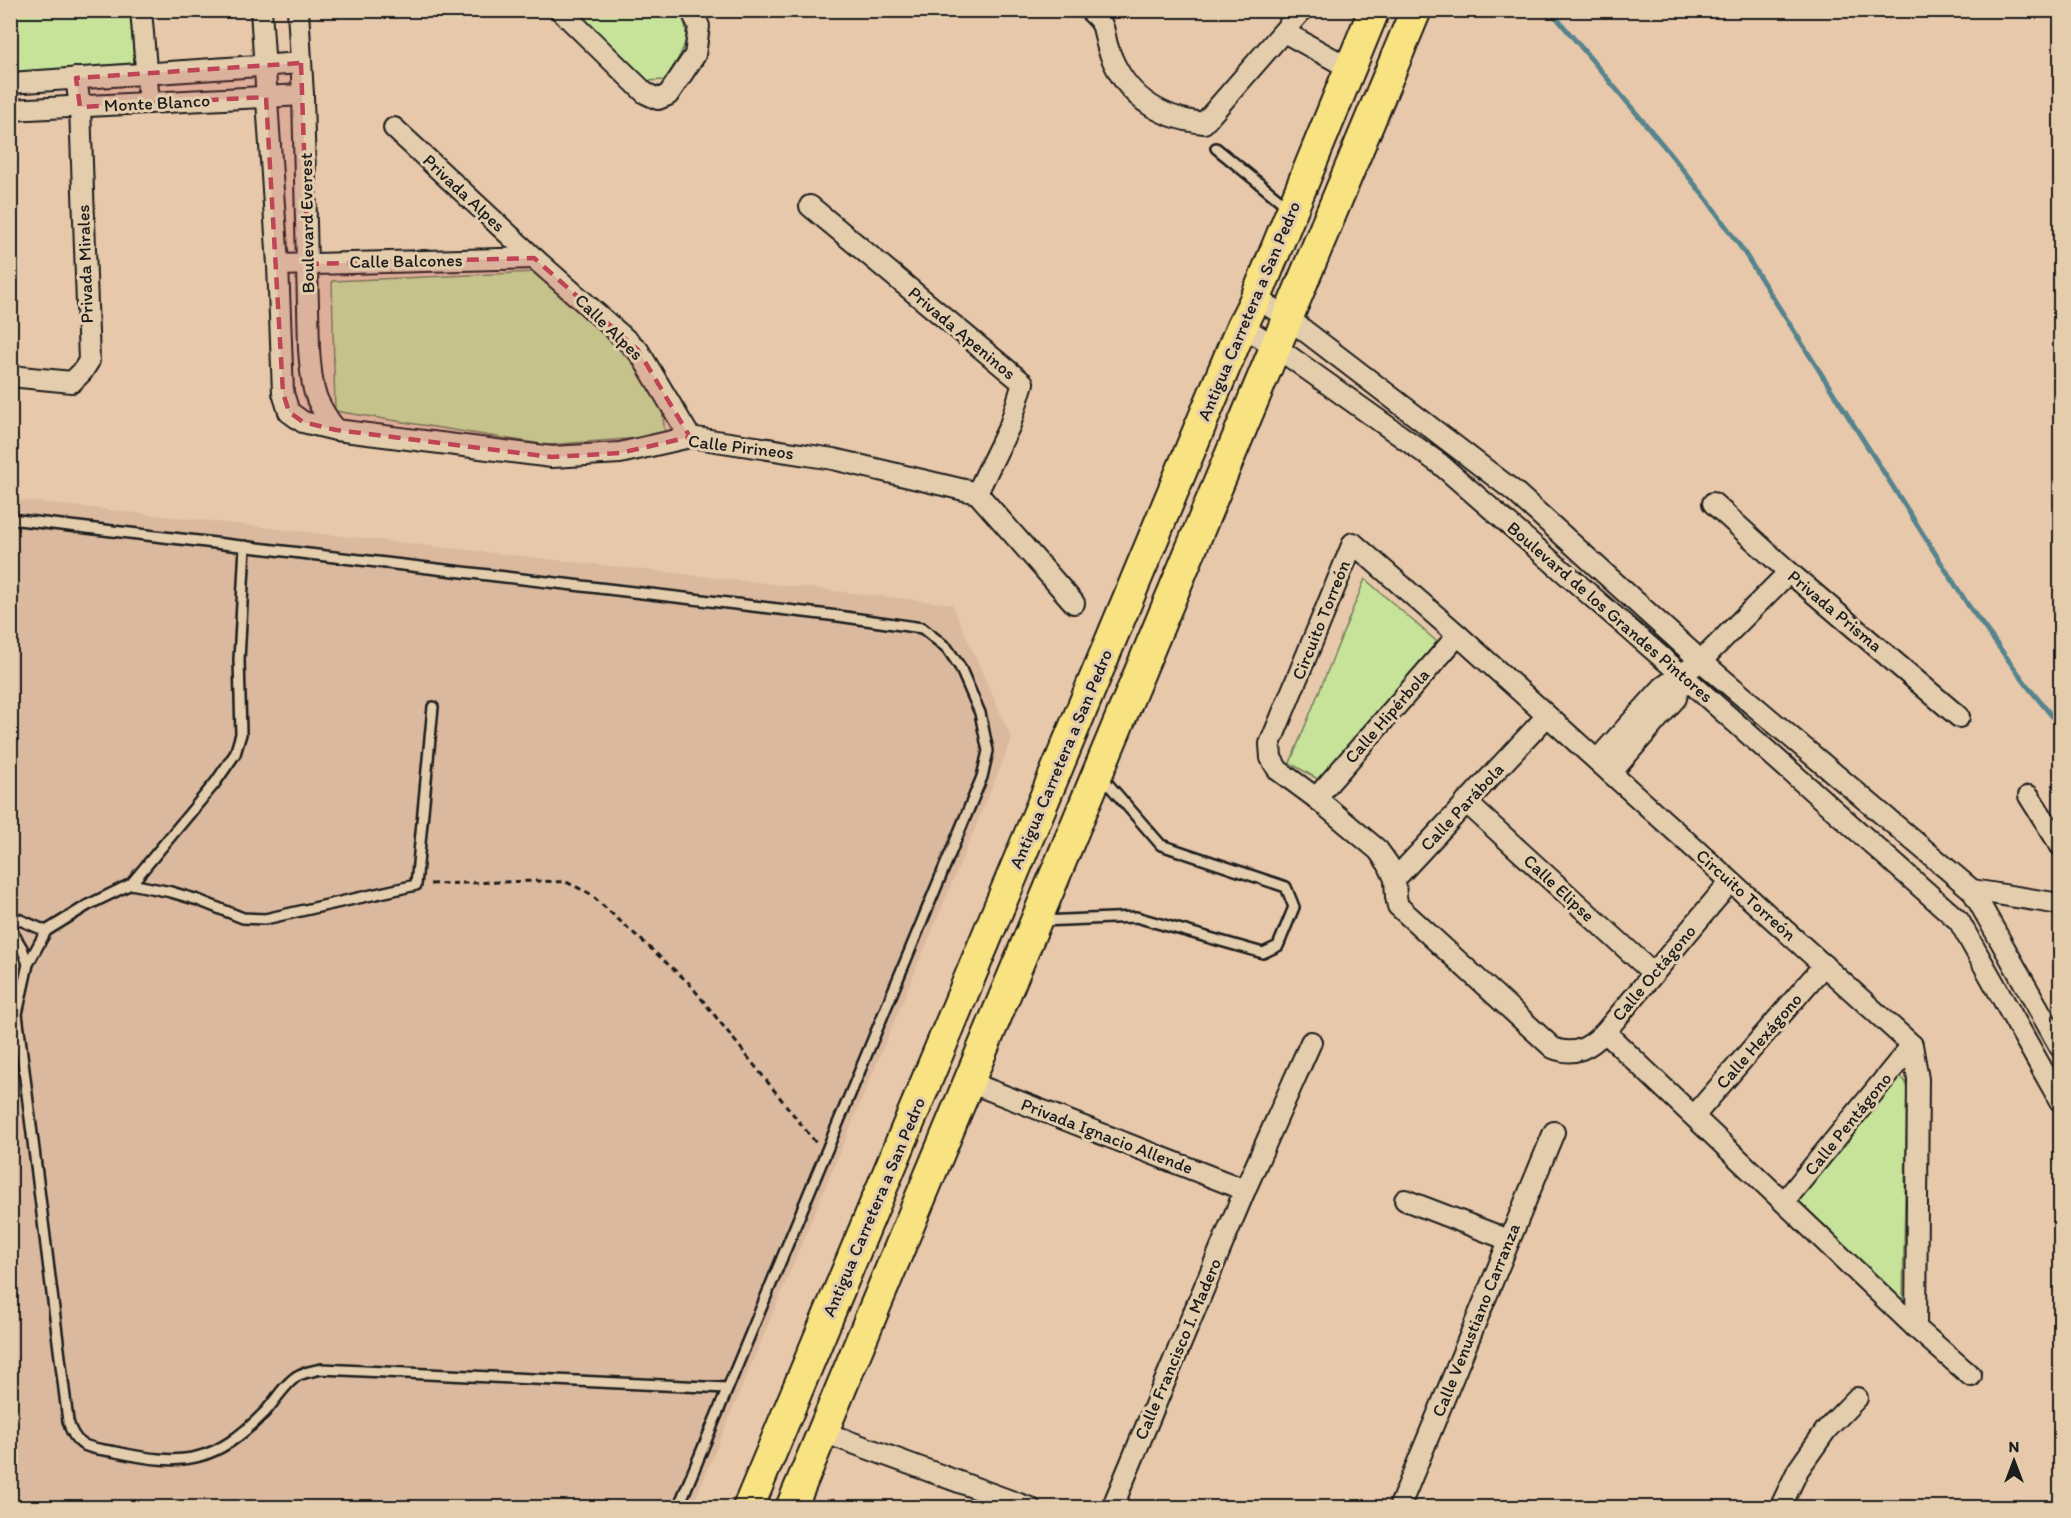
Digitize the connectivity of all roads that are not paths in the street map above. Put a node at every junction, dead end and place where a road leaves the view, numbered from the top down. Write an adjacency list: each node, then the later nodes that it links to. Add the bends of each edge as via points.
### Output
1 (141, 10): 14 (street)
2 (261, 10): 12 (street, Boulevard Everest)
3 (298, 10): 11 (street, Boulevard Everest)
4 (560, 10): 5 (street, via 645,93 658,99 668,95 695,55 699,26)
5 (691, 10)
6 (1302, 10): 10 (street)
7 (1374, 10): 13 (main road, Antigua Carretera a San Pedro)
8 (1416, 10): 30 (main road)
9 (1101, 14): 10 (street, via 1109,50 1123,80 1151,108 1204,123)
10 (1284, 32): 13 (street)
11 (301, 63): 12 (street, Monte Blanco); 17 (street, Boulevard Everest)
12 (264, 65): 14 (street, Monte Blanco); 18 (street, Boulevard Everest)
13 (1350, 69): 25 (main road, Antigua Carretera a San Pedro)
14 (146, 73): 15 (street, Monte Blanco); 19 (street)
15 (76, 78): 16 (street, Monte Blanco); 20 (street, Privada Mirales)
16 (10, 83)
17 (303, 95): 18 (street, Monte Blanco); 27 (street, Boulevard Everest)
18 (266, 97): 19 (street, Monte Blanco); 28 (street, Boulevard Everest)
19 (148, 103): 20 (street, Monte Blanco)
20 (80, 107): 21 (street, Monte Blanco); 33 (street, Privada Mirales, via 89,361 72,382)
21 (10, 111)
22 (394, 128): 26 (street, Privada Alpes)
23 (1215, 148): 25 (lane)
24 (810, 206): 37 (street, Privada Apeninos, via 1023,383 1010,425)
25 (1292, 210): 29 (main road, Antigua Carretera a San Pedro)
26 (534, 258): 27 (street, Calle Balcones); 36 (street, Calle Alpes, via 638,350)
27 (308, 264): 28 (street, Calle Balcones); 35 (street, Boulevard Everest, via 313,390 321,410)
28 (278, 265): 34 (street, Boulevard Everest, via 283,393)
29 (1256, 298): 30 (street, Boulevard de los Grandes Pintores); 31 (main road, Antigua Carretera a San Pedro)
30 (1288, 318): 32 (main road); 44 (street, Boulevard de los Grandes Pintores, via 1515,492)
31 (1242, 326): 32 (street, Boulevard de los Grandes Pintores); 88 (main road, Antigua Carretera a San Pedro)
32 (1276, 347): 45 (street, Boulevard de los Grandes Pintores, via 1440,464); 50 (main road)
33 (10, 376)
34 (289, 412): 35 (street, Calle Pirineos, via 303,422)
35 (336, 430): 36 (street, Calle Pirineos, via 552,457 620,453)
36 (690, 437): 37 (street, Calle Pirineos, via 833,459)
37 (977, 493): 42 (street)
38 (1713, 503): 41 (street, Privada Prisma)
39 (10, 519): 40 (lane)
40 (245, 546): 57 (lane, via 239,660 241,734 235,754 216,783); 84 (lane, via 922,628 947,648 960,667 980,713 988,751 984,768)
41 (1789, 572): 44 (street); 48 (street, Privada Prisma)
42 (1074, 603)
43 (1458, 635): 47 (street, Circuito Torreón); 52 (street, Calle Hipérbola); 52 (street, Circuito Torreón, via 1353,543 1270,744 1271,758 1278,770)
44 (1701, 661): 45 (street); 58 (street, Boulevard de los Grandes Pintores)
45 (1682, 675): 49 (street, via 1676,698); 62 (street, Boulevard de los Grandes Pintores)
46 (432, 707): 57 (lane, via 416,885 266,919 243,918 198,900)
47 (1547, 716): 49 (street, Circuito Torreón); 53 (street, Calle Parábola)
48 (1959, 717)
49 (1604, 767): 56 (street, Circuito Torreón)
50 (1098, 773): 61 (main road); 61 (lane, via 1161,845 1286,887 1294,907 1278,946 1263,954 1136,917)
51 (2029, 796): 54 (street)
52 (1317, 798): 55 (street, Circuito Torreón, via 1378,850)
53 (1466, 802): 55 (street, Calle Parábola); 67 (street, Calle Elipse)
54 (2061, 845)
55 (1395, 879): 70 (street, Calle Octágono, via 1398,906 1553,1048 1581,1051)
56 (1730, 882): 66 (street, Circuito Torreón); 67 (street, Calle Octágono)
57 (131, 884): 64 (lane)
58 (1972, 890): 59 (street); 62 (street); 73 (street, Boulevard de los Grandes Pintores)
59 (2061, 904)
60 (11, 917): 64 (lane)
61 (1036, 921): 74 (main road)
62 (1959, 921): 75 (street, Boulevard de los Grandes Pintores)
63 (10, 928): 65 (lane)
64 (46, 931): 65 (lane)
65 (28, 964): 69 (lane)
66 (1824, 966): 72 (street, Circuito Torreón); 76 (street, Calle Hexágono)
67 (1653, 974): 70 (street, Calle Octágono)
68 (10, 983): 69 (lane)
69 (17, 1014): 84 (lane, via 68,1421 72,1434 82,1445 142,1458 179,1460 210,1454 239,1435 297,1376 321,1369)
70 (1605, 1032): 76 (street)
71 (1311, 1042): 78 (street, Calle Francisco I. Madero)
72 (1912, 1045): 80 (street, Calle Pentágono); 82 (street, via 1918,1079)
73 (2061, 1047)
74 (969, 1082): 78 (street, Privada Ignacio Allende); 86 (main road)
75 (2061, 1101)
76 (1694, 1116): 80 (street)
77 (1554, 1132): 81 (street, Calle Venustiano Carranza)
78 (1245, 1190): 91 (street, Calle Francisco I. Madero)
79 (1405, 1200): 81 (street)
80 (1784, 1202): 82 (street)
81 (1509, 1240): 92 (street, Calle Venustiano Carranza)
82 (1916, 1328): 83 (street)
83 (1971, 1376)
84 (727, 1388): 87 (lane)
85 (1857, 1398): 93 (street, via 1826,1430 1798,1470)
86 (823, 1432): 89 (main road); 90 (street)
87 (678, 1508)
88 (748, 1508)
89 (791, 1508)
90 (1030, 1508)
91 (1112, 1508)
92 (1399, 1508)
93 (1780, 1508)

